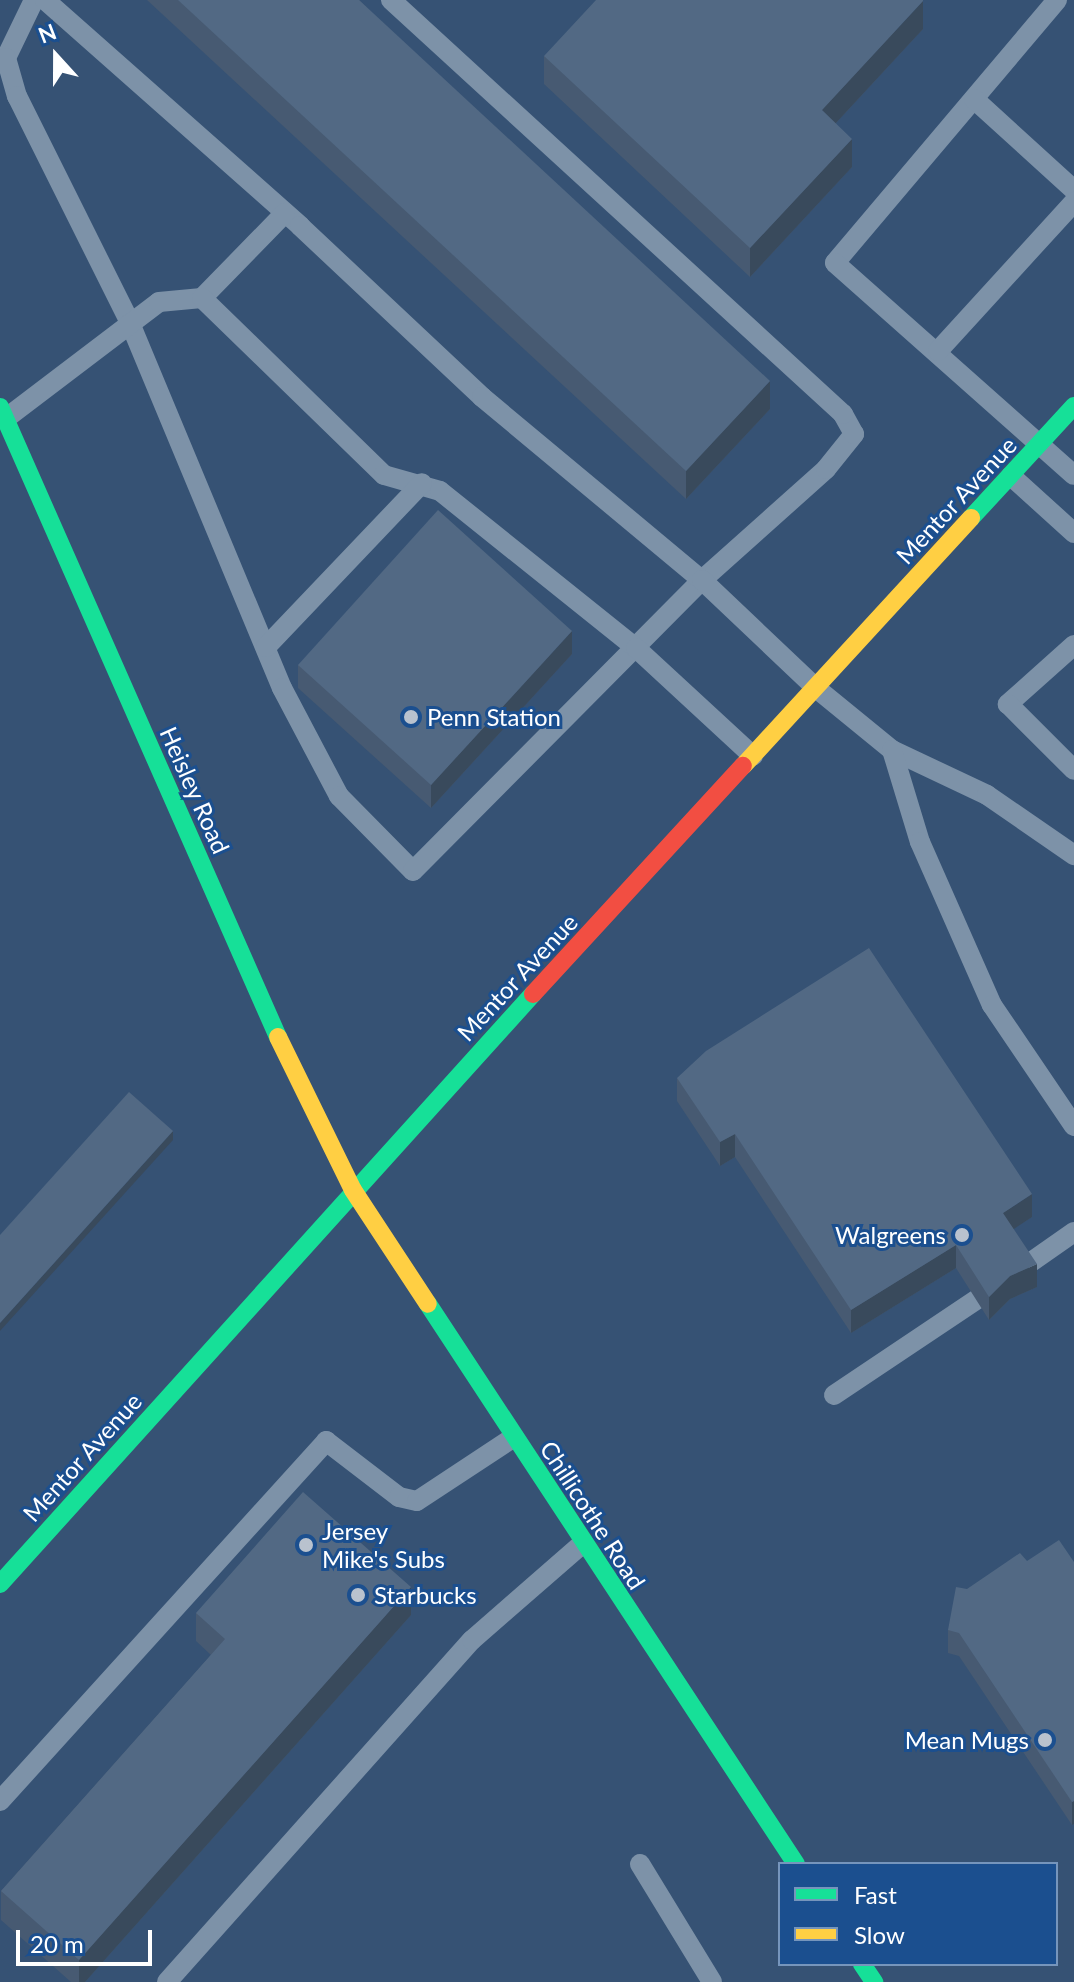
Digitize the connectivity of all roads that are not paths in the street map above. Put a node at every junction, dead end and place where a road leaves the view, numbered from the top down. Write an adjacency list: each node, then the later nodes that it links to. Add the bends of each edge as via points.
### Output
1 (34, 0): 10 (lane, via 6,58 17,96)
2 (45, 0): 8 (lane)
3 (391, 0): 19 (lane, via 832,403 854,434 826,469)
4 (1057, 0): 5 (lane)
5 (974, 99): 6 (lane); 11 (lane, via 835,263)
6 (1074, 190)
7 (1074, 202): 11 (lane)
8 (285, 213): 9 (lane); 19 (lane, via 482,397)
9 (202, 298): 10 (lane, via 159,302); 17 (lane, via 384,475)
10 (130, 323): 13 (lane); 21 (lane)
11 (938, 351): 14 (lane)
12 (1074, 406): 14 (street, Mentor Avenue)
13 (3, 413): 29 (street, Heisley Road, via 297,1081)
14 (1043, 442): 15 (lane); 16 (street, Mentor Avenue)
15 (1074, 475)
16 (1011, 476): 18 (lane); 23 (street, Mentor Avenue)
17 (422, 483): 21 (lane); 22 (lane, via 440,491)
18 (1074, 533)
19 (702, 580): 22 (lane); 23 (lane)
20 (1074, 645): 26 (lane, via 1008,704)
21 (266, 647): 22 (lane, via 339,796 413,871)
22 (636, 648): 25 (lane)
23 (816, 688): 24 (lane); 25 (street, Mentor Avenue)
24 (892, 750): 27 (lane, via 987,795); 28 (lane, via 920,842 992,1005)
25 (753, 756): 29 (street, Mentor Avenue)
26 (1074, 770)
27 (1074, 855)
28 (1074, 1126)
29 (353, 1190): 34 (street, Chillicothe Road); 36 (street, Mentor Avenue)
30 (1074, 1232): 31 (lane)
31 (1024, 1267)
32 (976, 1300): 33 (lane)
33 (834, 1395)
34 (514, 1437): 35 (street, Chillicothe Road); 37 (lane, via 417,1501 399,1497 326,1441)
35 (583, 1543): 38 (street, Chillicothe Road); 40 (lane, via 472,1640)
36 (0, 1584)
37 (0, 1801)
38 (795, 1862)
39 (640, 1864): 41 (lane)
40 (167, 1982)
41 (712, 1982)

